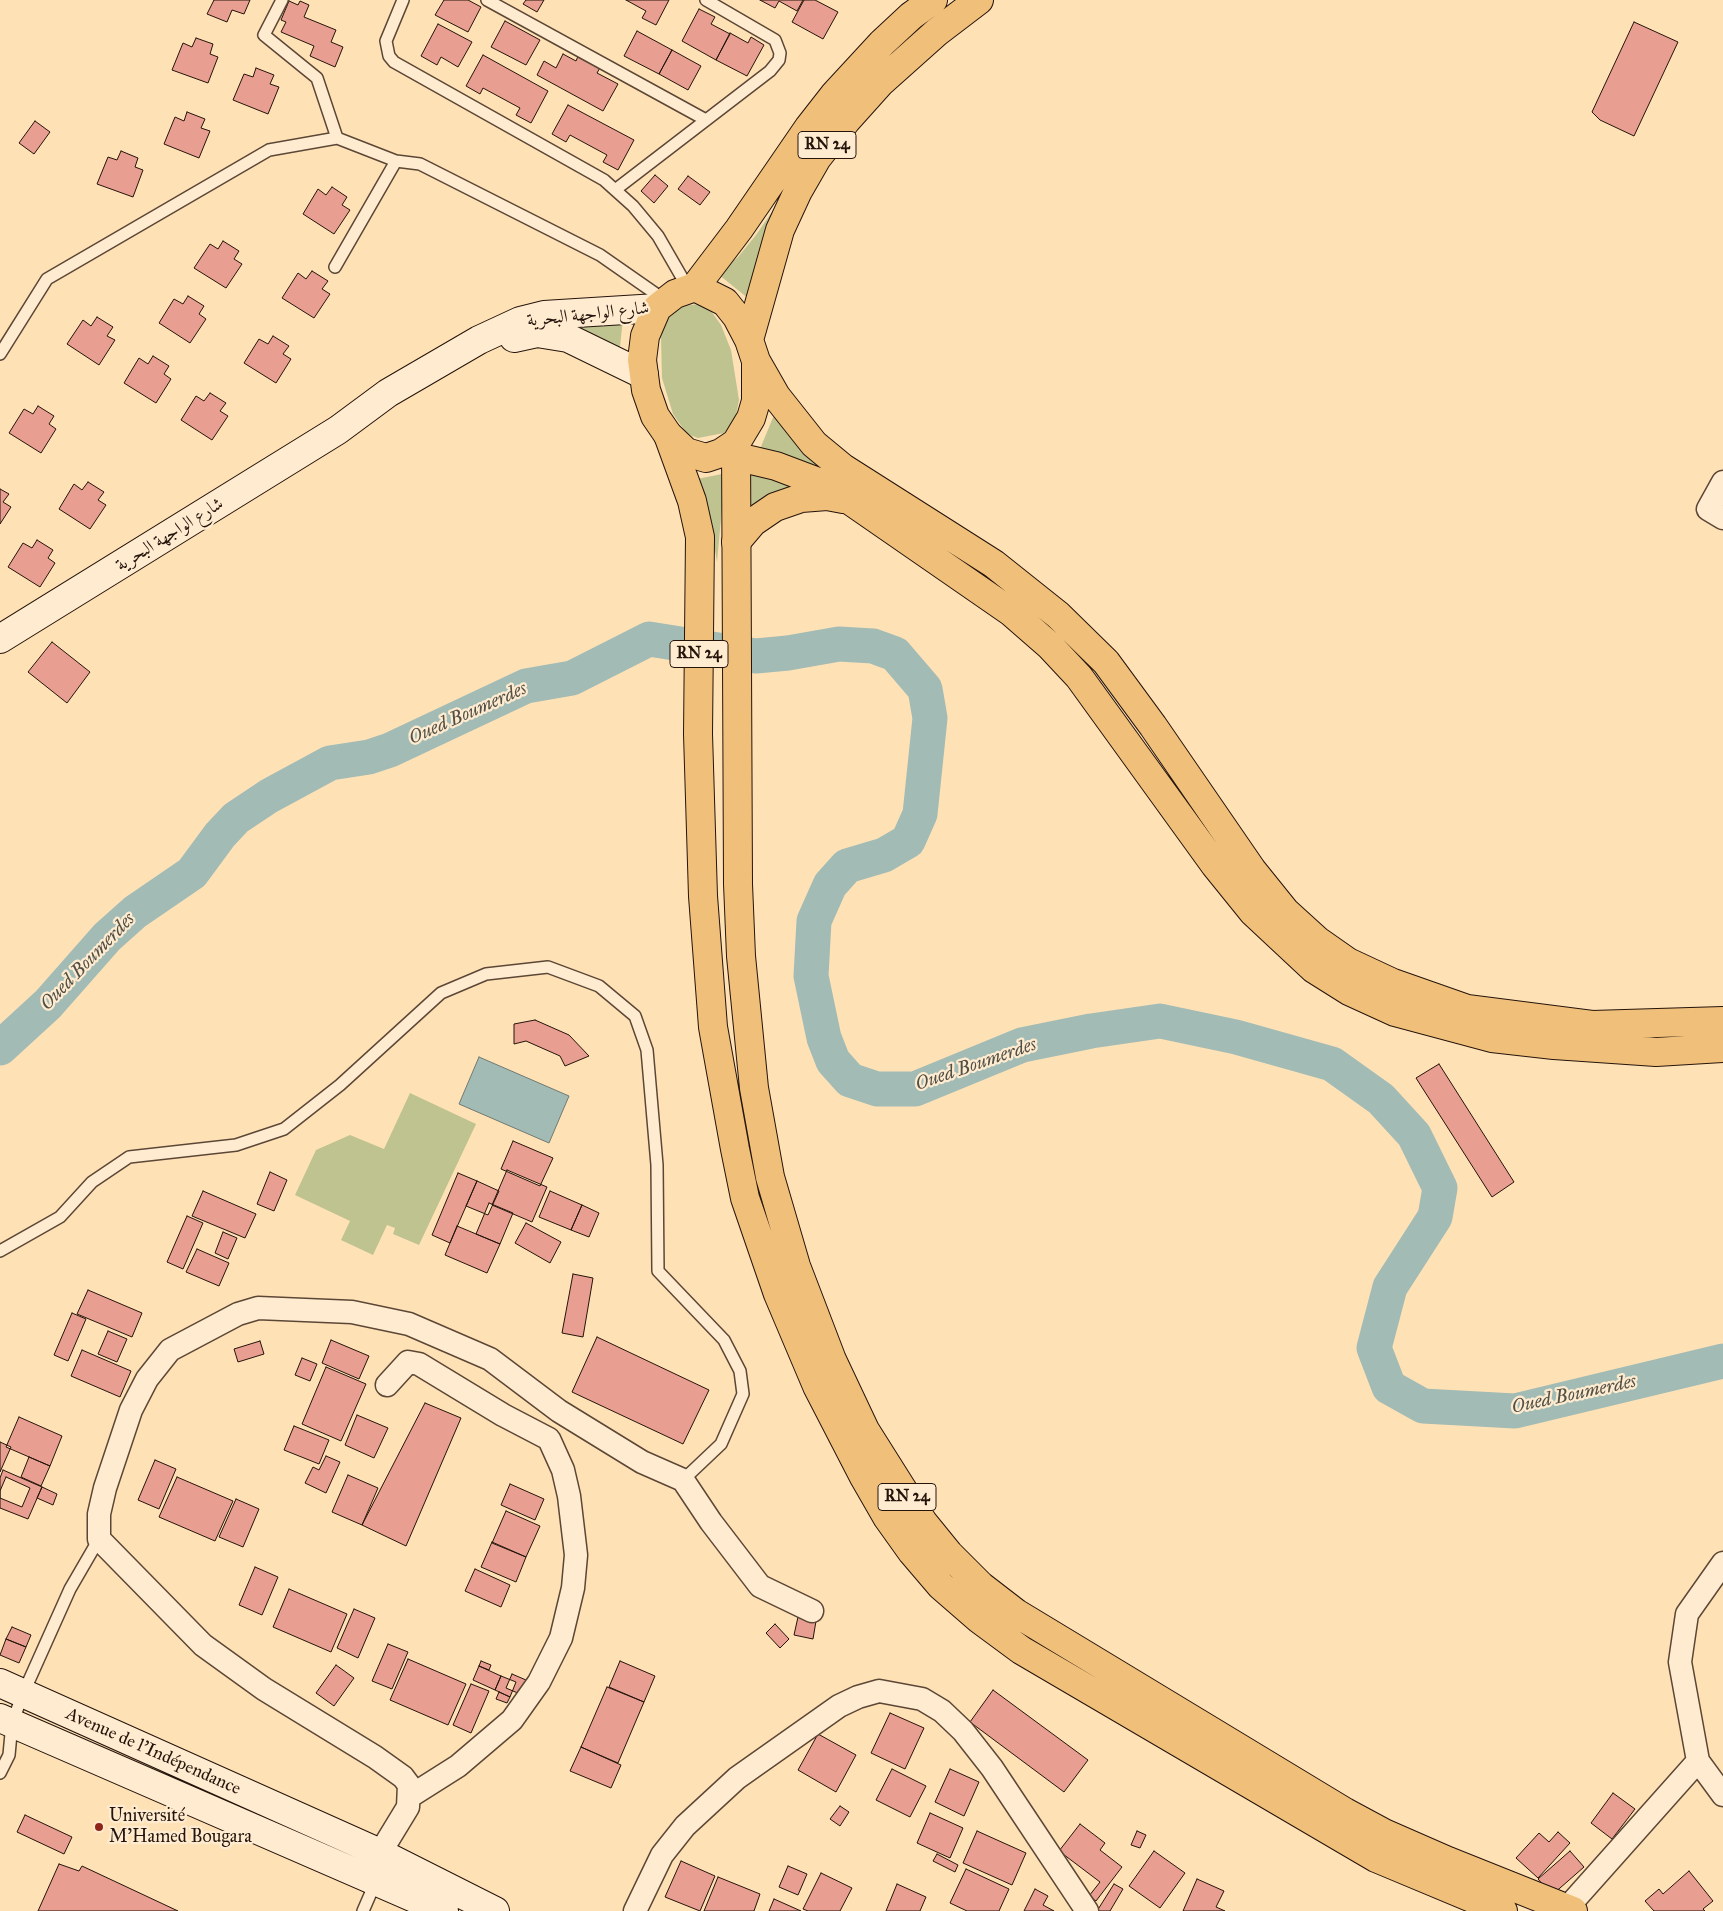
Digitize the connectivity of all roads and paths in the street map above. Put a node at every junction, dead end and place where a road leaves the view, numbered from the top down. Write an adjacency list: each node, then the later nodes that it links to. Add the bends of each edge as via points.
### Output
1 (282, 0): 8 (lane, via 264,35 317,78)
2 (403, 0): 10 (lane, via 386,41 389,56 394,62 604,180)
3 (487, 0): 7 (lane)
4 (706, 0): 7 (lane, via 769,36 779,46 780,53 776,66)
5 (933, 0): 12 (main road, RN 24, via 882,43 834,95 739,228)
6 (979, 0): 13 (main road, RN 24, via 937,32 882,82 817,158 780,230)
7 (706, 120): 10 (lane)
8 (337, 138): 9 (lane); 14 (lane, via 269,150 47,279)
9 (396, 161): 11 (lane); 12 (lane, via 420,164)
10 (615, 190): 12 (lane, via 658,236)
11 (335, 267)
12 (676, 296): 13 (main road, via 725,302); 15 (main road, via 645,336); 16 (main road, شارع الواجهة البحرية, via 520,321 479,340 388,393)
13 (753, 350): 18 (main road, via 756,401 751,418); 24 (main road, via 776,396 814,444 836,462 994,564 1058,615 1106,662 1252,870 1285,911 1318,941 1348,962 1393,983 1467,1009 1592,1025)
14 (0, 354)
15 (644, 375): 16 (main road, شارع الواجهة البحرية, via 568,338 528,334 488,348 380,413); 17 (main road, via 655,416)
16 (338, 430): 23 (main road, شارع الواجهة البحرية)
17 (668, 435): 18 (main road, via 686,452 706,458); 46 (main road, RN 24, via 700,537 698,734 703,896 713,1027 746,1198 778,1294 817,1386 887,1517 941,1586 979,1620 1021,1650 1376,1858)
18 (731, 451): 20 (main road, via 802,474); 22 (main road, RN 24)
19 (1723, 482): 21 (street, via 1708,509)
20 (854, 501): 22 (main road, via 827,496 801,498 775,507 753,522); 25 (main road, via 1011,612 1050,646 1079,677 1253,912 1314,969 1335,983 1395,1012 1492,1038 1554,1046 1656,1052)
21 (1723, 518)
22 (736, 542): 40 (main road, RN 24, via 741,956 754,1088 770,1176 793,1257 832,1360 865,1430 923,1522 949,1554 981,1586 1016,1613 1384,1833)
23 (0, 639)
24 (1723, 1021)
25 (1723, 1048)
26 (0, 1251): 28 (lane, via 60,1217 92,1182 129,1157 236,1145 284,1129 340,1085 441,993 486,974 548,967 599,986 635,1016 647,1050 657,1165 658,1271 724,1340 740,1371 743,1394 721,1444)
27 (387, 1385): 37 (street, via 408,1362 419,1364 549,1439 564,1470 576,1555 573,1588 561,1638 539,1682 512,1720 458,1766)
28 (683, 1480): 29 (street, via 642,1462 559,1410 490,1359 409,1324 352,1312 258,1308 238,1314 170,1350 147,1379 131,1410 115,1456 99,1514); 31 (street, via 760,1586)
29 (99, 1540): 32 (lane); 37 (street, via 203,1645 264,1689 397,1772 409,1785)
30 (1723, 1563): 34 (street, via 1687,1614 1680,1662)
31 (812, 1611)
32 (12, 1689): 33 (lane); 38 (main road, Avenue de l'Indépendance)
33 (6, 1721): 35 (lane, via 9,1756); 39 (main road, Avenue de l'Indépendance)
34 (1698, 1761): 36 (street); 40 (street)
35 (0, 1773)
36 (1723, 1794)
37 (410, 1797): 38 (street, via 402,1820)
38 (380, 1853): 43 (main road, Avenue de l'Indépendance)
39 (376, 1882): 41 (lane); 42 (main road, Avenue de l'Indépendance)
40 (1570, 1909)
41 (362, 1911)
42 (444, 1911)
43 (495, 1911)
44 (635, 1911): 45 (street, via 662,1855 684,1826 737,1778 839,1706 879,1691 922,1699 942,1711 963,1731 992,1768)
45 (1087, 1911)
46 (1503, 1911)

